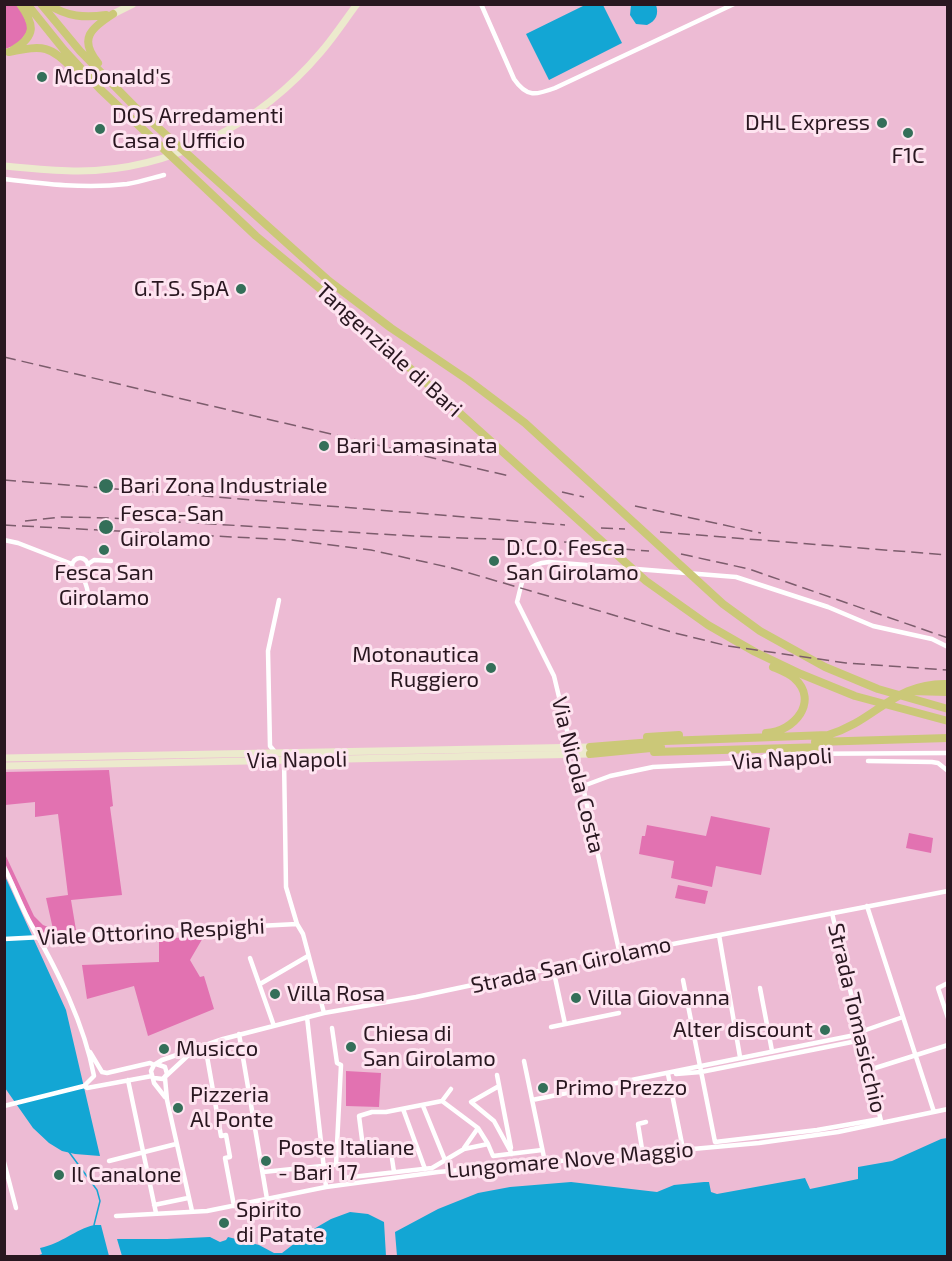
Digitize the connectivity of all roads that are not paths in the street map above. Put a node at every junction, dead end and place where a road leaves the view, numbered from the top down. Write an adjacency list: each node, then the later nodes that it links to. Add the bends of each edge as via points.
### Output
1 (20, 4): 10 (highway, via 30,19 31,31 26,41)
2 (27, 4): 12 (highway, Tangenziale di Bari)
3 (41, 4): 11 (highway, Tangenziale di Bari)
4 (48, 4): 9 (highway, via 58,11 85,18)
5 (133, 4): 9 (main road)
6 (481, 4): 7 (street, via 514,79 528,93 555,88)
7 (734, 4)
8 (356, 5): 13 (main road, via 321,53 281,93 218,137 155,160 105,169)
9 (113, 14): 11 (highway, via 94,26 88,38 89,50)
10 (7, 53): 12 (highway, via 33,48 55,52)
11 (106, 79): 25 (highway, Tangenziale di Bari, via 329,281 525,423 723,604 769,637)
12 (100, 89): 24 (highway, Tangenziale di Bari, via 256,236 342,307 646,581 708,625)
13 (4, 166)
14 (164, 175): 15 (street, via 95,186)
15 (4, 179)
16 (4, 540): 18 (street)
17 (111, 561): 19 (street, via 94,560)
18 (72, 564): 19 (street, via 80,558); 20 (street, via 74,572)
19 (88, 564): 20 (street)
20 (81, 574): 22 (street, via 88,600 85,606)
21 (279, 600): 33 (street, via 268,651 270,746)
22 (78, 606)
23 (948, 647): 31 (street, Via Nicola Costa, via 932,639 873,626 828,607 727,575 538,563 525,573 517,602 554,676)
24 (755, 652): 29 (highway, Tangenziale di Bari, via 855,696); 32 (highway, via 761,661 793,677 802,690 804,700 795,723 779,732 661,735)
25 (854, 680): 27 (highway, via 912,692); 28 (highway, Tangenziale di Bari)
26 (948, 684): 32 (highway, via 911,688 850,728 828,735 665,741)
27 (948, 692)
28 (948, 709)
29 (948, 721)
30 (946, 740): 32 (highway)
31 (572, 747): 32 (main road, Via Napoli); 33 (main road, Via Napoli); 35 (street, Via Nicola Costa)
32 (590, 750): 35 (main road, Via Napoli)
33 (279, 752): 36 (main road, Via Napoli); 37 (street)
34 (948, 753): 41 (street, Via Napoli, via 775,754 754,762 653,767)
35 (576, 755): 37 (main road, Via Napoli); 41 (street, Via Nicola Costa)
36 (4, 758)
37 (284, 761): 39 (main road, Via Napoli); 46 (street, via 286,886)
38 (868, 761): 40 (street, via 932,762)
39 (4, 766)
40 (948, 771)
41 (583, 786): 50 (street, Via Nicola Costa)
42 (4, 867): 48 (street)
43 (948, 891): 44 (street, Strada San Girolamo)
44 (867, 906): 45 (street, Strada San Girolamo); 61 (street)
45 (832, 913): 47 (street, Strada San Girolamo); 67 (street, Strada Tomasicchio)
46 (297, 924): 48 (street, Viale Ottorino Respighi); 51 (street)
47 (719, 935): 50 (street, Strada San Girolamo); 76 (street)
48 (38, 938): 49 (street, Viale Ottorino Respighi); 73 (street)
49 (4, 939)
50 (620, 955): 53 (street, Strada San Girolamo)
51 (308, 956): 56 (street); 58 (street)
52 (250, 958): 56 (street)
53 (553, 968): 58 (street, Strada San Girolamo); 63 (street)
54 (683, 980): 79 (street)
55 (948, 983): 62 (street, via 939,988)
56 (260, 984): 64 (street)
57 (760, 988): 74 (street)
58 (324, 1013): 60 (street, Strada San Girolamo)
59 (619, 1013): 63 (street)
60 (307, 1017): 64 (street, Strada San Girolamo); 117 (street)
61 (903, 1017): 67 (street); 75 (street)
62 (948, 1018)
63 (565, 1024): 65 (street)
64 (274, 1026): 68 (street, Strada San Girolamo)
65 (551, 1027)
66 (332, 1028): 116 (street, via 337,1063 341,1065)
67 (860, 1033): 69 (street, Strada Tomasicchio); 74 (street)
68 (239, 1034): 70 (street, Strada San Girolamo); 119 (street)
69 (862, 1041): 80 (street, Strada Tomasicchio); 81 (street)
70 (205, 1045): 72 (street, Strada San Girolamo); 125 (street, via 221,1136 226,1135 231,1157 225,1158)
71 (948, 1045): 75 (street)
72 (196, 1047): 78 (street, Strada San Girolamo); 87 (street)
73 (89, 1049): 82 (street); 85 (street)
74 (772, 1051): 76 (street)
75 (915, 1056): 80 (street); 100 (street)
76 (740, 1057): 79 (street)
77 (524, 1061): 94 (street)
78 (155, 1065): 82 (street, Strada San Girolamo); 86 (street); 87 (street, via 165,1066)
79 (699, 1065): 81 (street); 83 (street)
80 (869, 1070): 101 (street, Strada Tomasicchio)
81 (700, 1072): 83 (street); 101 (street, Lungomare Nove Maggio, via 715,1142)
82 (103, 1073): 85 (street); 89 (street, via 106,1080)
83 (668, 1074): 94 (street); 107 (street)
84 (497, 1075): 91 (street)
85 (94, 1077): 89 (street); 90 (street)
86 (153, 1077): 87 (street); 88 (street); 93 (street)
87 (165, 1077): 93 (street)
88 (128, 1080): 89 (street); 109 (street)
89 (101, 1084): 90 (street)
90 (84, 1086): 96 (street)
91 (499, 1086): 110 (street); 110 (street, via 471,1102 494,1120)
92 (451, 1089): 95 (street)
93 (167, 1100): 104 (street)
94 (532, 1100): 108 (street)
95 (442, 1101): 97 (street); 103 (street)
96 (4, 1106)
97 (423, 1106): 98 (street); 112 (street)
98 (403, 1109): 118 (street); 120 (street, via 359,1116 364,1155 391,1152)
99 (948, 1109): 100 (street, Lungomare Nove Maggio)
100 (934, 1113): 101 (street, Lungomare Nove Maggio)
101 (881, 1121): 107 (street, Lungomare Nove Maggio, via 838,1132)
102 (645, 1122): 111 (street, via 638,1124)
103 (478, 1128): 105 (street); 106 (street)
104 (176, 1144): 109 (street); 122 (street)
105 (488, 1144): 106 (street); 110 (street, via 493,1156)
106 (464, 1149): 112 (street)
107 (683, 1149): 111 (street, Lungomare Nove Maggio)
108 (542, 1150): 110 (street); 115 (street)
109 (143, 1153): 113 (street); 124 (street)
110 (512, 1154)
111 (643, 1155): 115 (street, Lungomare Nove Maggio)
112 (445, 1160): 118 (street)
113 (109, 1161)
114 (4, 1162): 126 (street)
115 (545, 1162): 121 (street, Lungomare Nove Maggio)
116 (339, 1165): 117 (street); 120 (street, via 343,1178)
117 (323, 1166): 119 (street); 121 (street)
118 (424, 1169): 120 (street)
119 (263, 1172): 123 (street)
120 (394, 1172)
121 (326, 1186): 123 (street, Lungomare Nove Maggio)
122 (188, 1198): 124 (street); 127 (street)
123 (267, 1199): 125 (street, Lungomare Nove Maggio)
124 (154, 1205): 128 (street)
125 (234, 1206): 127 (street, Lungomare Nove Maggio)
126 (16, 1208)
127 (192, 1211): 128 (street, Lungomare Nove Maggio)
128 (156, 1213): 129 (street, Lungomare Nove Maggio)
129 (116, 1216)

